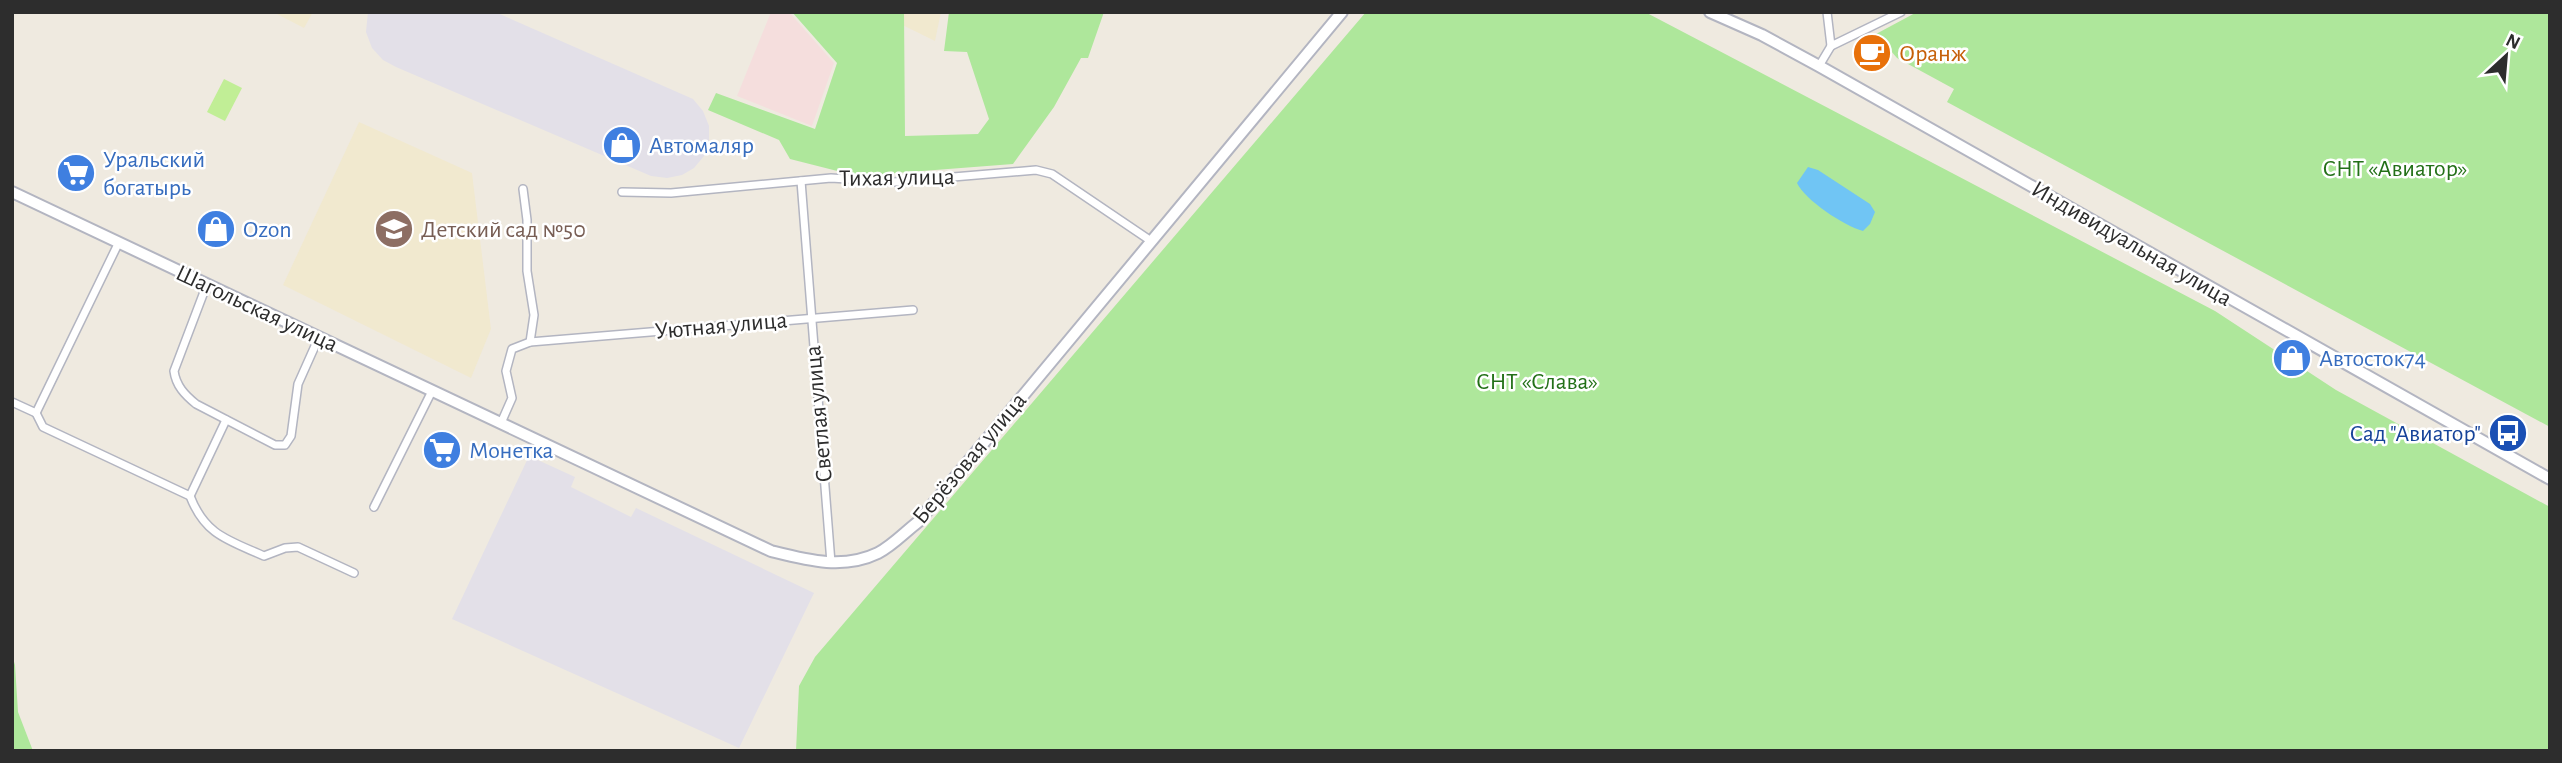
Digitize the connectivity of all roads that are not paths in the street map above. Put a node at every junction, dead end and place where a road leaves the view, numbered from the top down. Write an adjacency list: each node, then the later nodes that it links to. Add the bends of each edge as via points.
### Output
1 (1342, 12): 11 (main road, Берёзовая улица)
2 (1710, 12): 6 (main road, Индивидуальная улица)
3 (1827, 12): 5 (street)
4 (1901, 12): 5 (street)
5 (1831, 46): 6 (street)
6 (1819, 66): 23 (main road, Индивидуальная улица)
7 (801, 181): 10 (street, Тихая улица, via 671,193); 11 (street, Тихая улица, via 894,182 1036,170 1052,174); 15 (street, Светлая улица)
8 (523, 189): 17 (street, via 534,315)
9 (12, 192): 12 (main road, Шагольская улица)
10 (622, 192)
11 (1151, 241): 26 (main road, Берёзовая улица, via 918,522 880,552 857,561)
12 (119, 242): 13 (main road, Шагольская улица); 20 (street)
13 (207, 284): 16 (main road, Шагольская улица); 21 (street, via 174,371 187,397)
14 (913, 310): 15 (street, Уютная улица)
15 (811, 317): 17 (street, Уютная улица); 26 (street, Светлая улица)
16 (319, 337): 18 (main road, Шагольская улица); 21 (street, via 298,384 291,436 285,445 275,445)
17 (530, 342): 22 (street, via 512,349 506,371 512,398)
18 (432, 391): 22 (main road, Шагольская улица); 25 (street)
19 (12, 402): 20 (street)
20 (36, 413): 24 (street, via 43,427)
21 (226, 420): 24 (street)
22 (501, 423): 26 (main road, Берёзовая улица, via 771,551)
23 (2550, 480)
24 (190, 496): 27 (street, via 211,530 246,548 264,556 298,547)
25 (374, 507)
26 (831, 563)
27 (354, 573)

